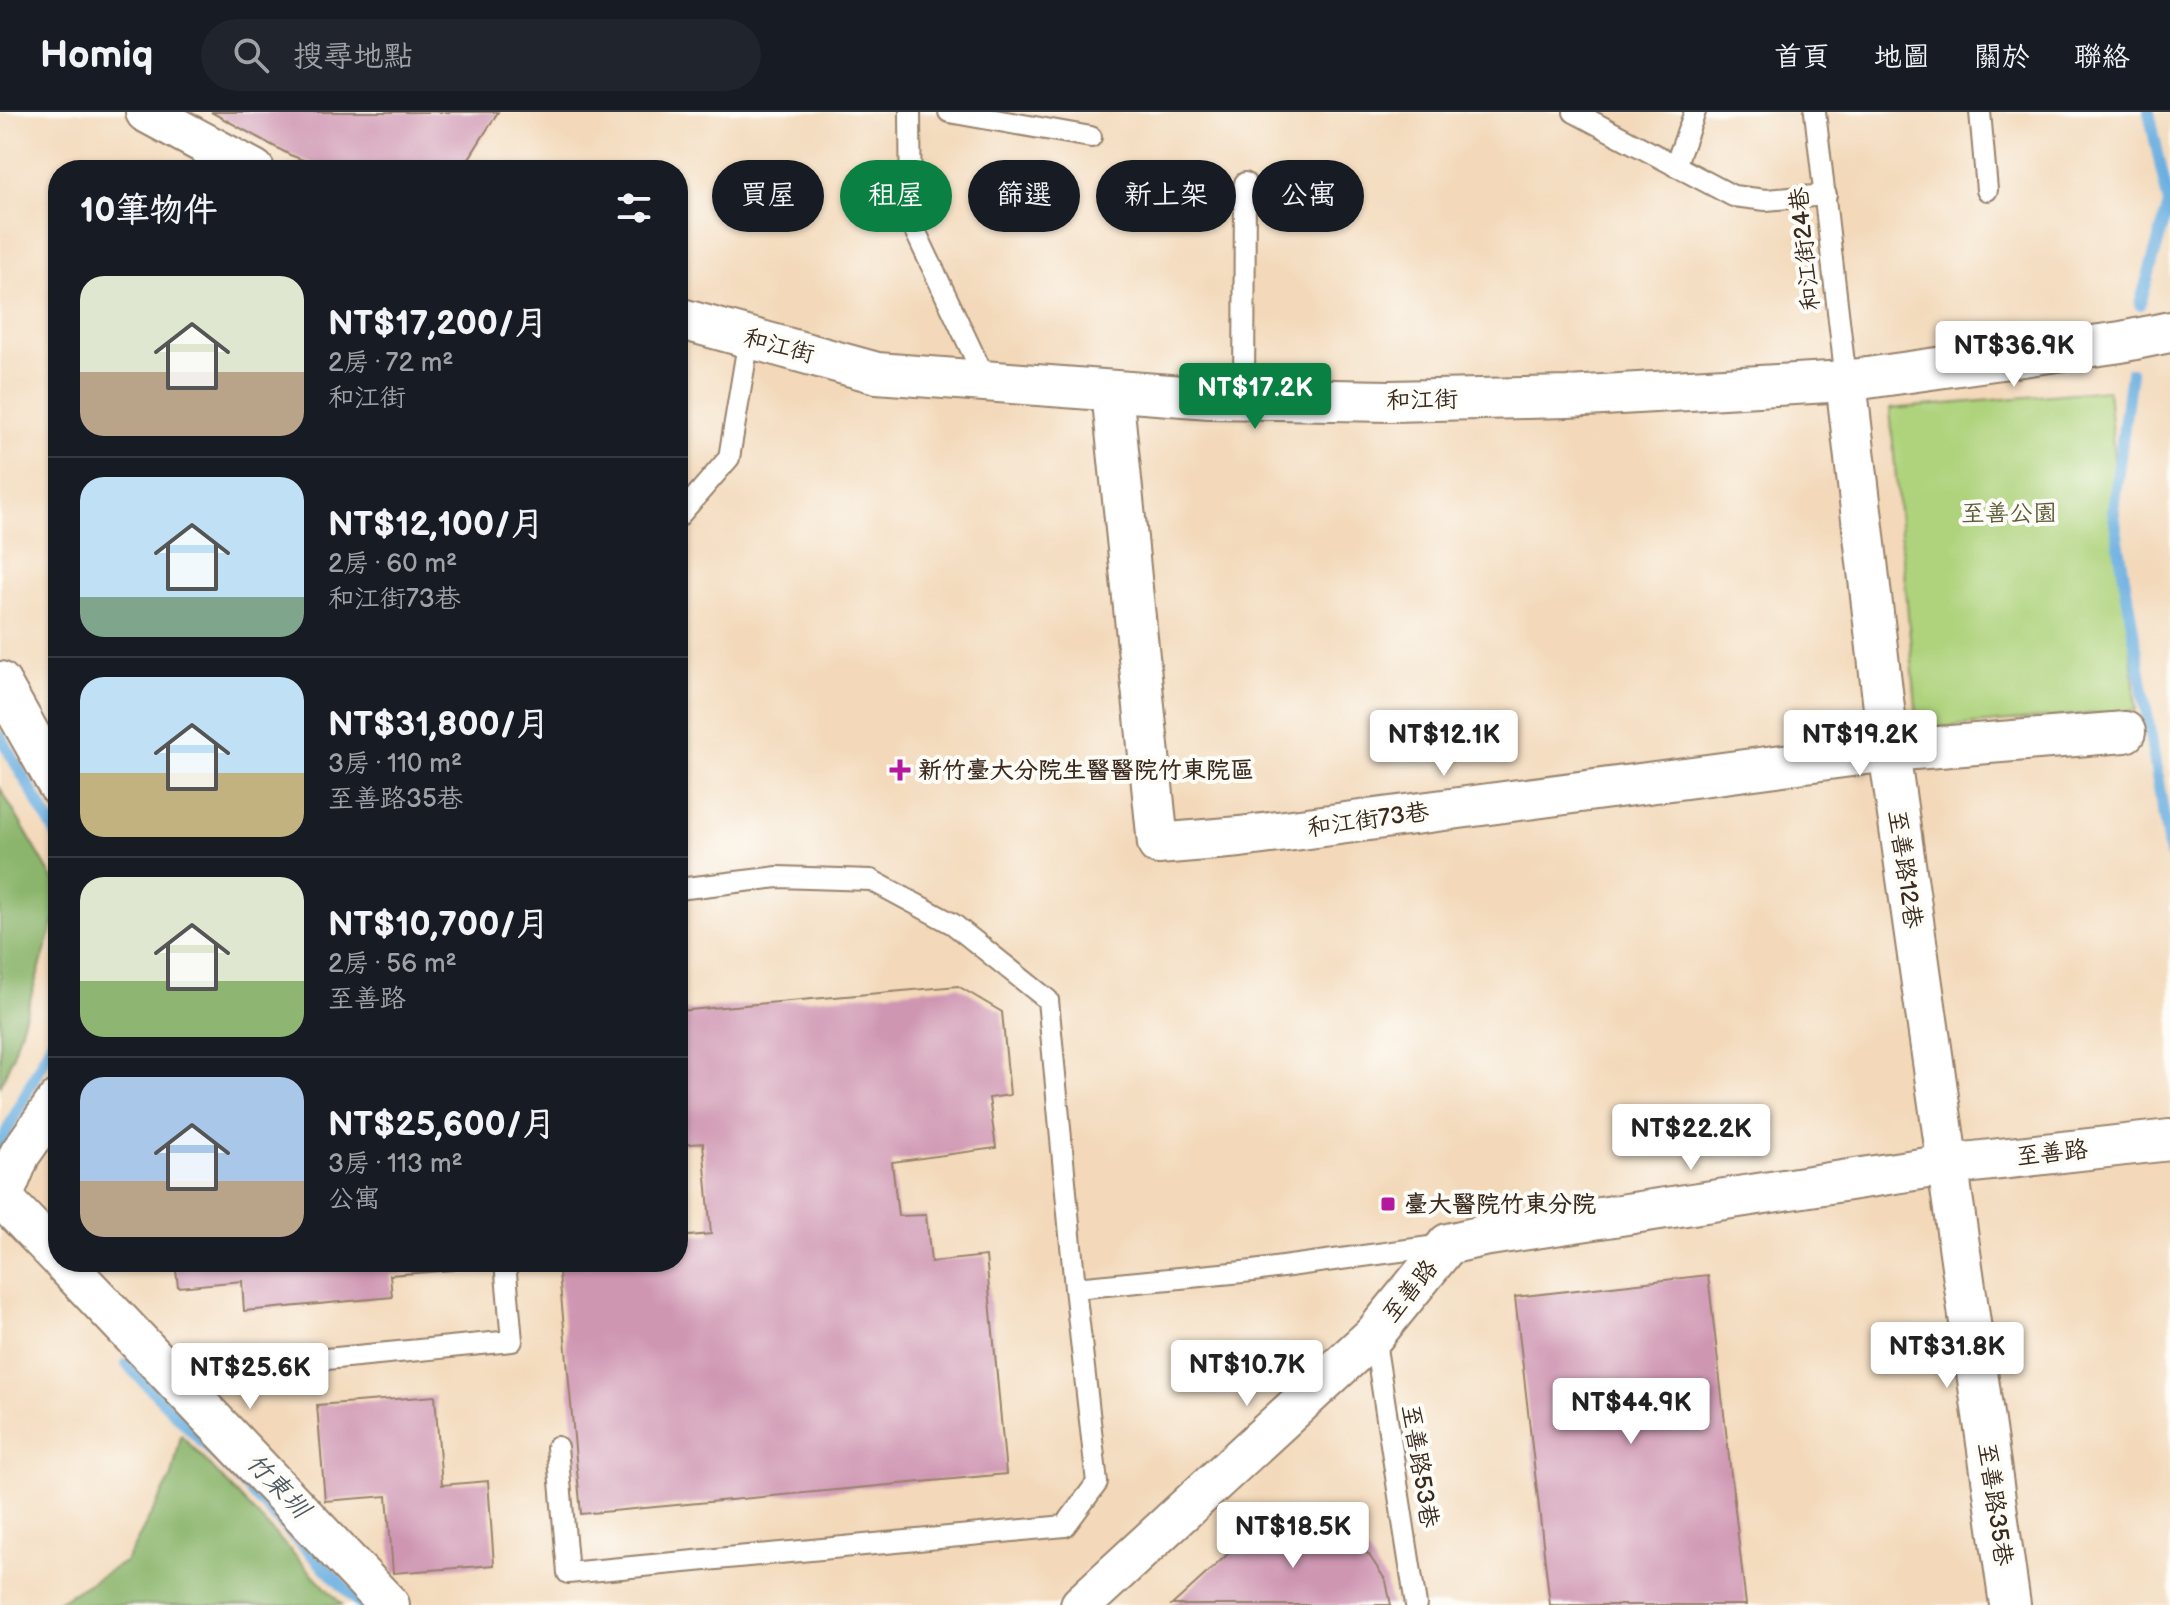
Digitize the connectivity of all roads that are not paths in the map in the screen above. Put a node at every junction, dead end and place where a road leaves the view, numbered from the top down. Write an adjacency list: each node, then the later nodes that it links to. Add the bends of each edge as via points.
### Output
1 (146, 112): 9 (street)
2 (910, 112): 17 (lane, via 911,222)
3 (949, 112): 8 (lane)
4 (1574, 112): 10 (lane)
5 (1695, 112): 10 (lane)
6 (1815, 112): 13 (lane, 和江街24巷)
7 (1980, 112): 12 (lane)
8 (1091, 137)
9 (235, 160)
10 (1675, 166): 13 (lane, via 1733,196 1766,200)
11 (1245, 183): 20 (lane)
12 (1987, 190)
13 (1826, 195): 18 (lane, 和江街24巷)
14 (688, 321): 16 (street, 和江街)
15 (2170, 332): 18 (street, 和江街)
16 (749, 338): 17 (street, 和江街, via 877,373); 21 (lane, via 729,458)
17 (986, 381): 19 (street, 和江街)
18 (1846, 381): 20 (street, 和江街, via 1568,397); 24 (street, 至善路12巷)
19 (1112, 391): 20 (street, 和江街); 24 (street, 和江街73巷, via 1158,844)
20 (1244, 399)
21 (688, 505)
22 (0, 682): 25 (street)
23 (2125, 732): 24 (street, 和江街73巷)
24 (1889, 751): 29 (street, 至善路12巷)
25 (48, 767)
26 (688, 888): 35 (lane, via 778,877 871,880 953,924 1048,1000)
27 (48, 1114): 30 (street, via 20,1154)
28 (2170, 1140): 29 (street, 至善路)
29 (1947, 1165): 31 (street, 至善路); 42 (street, 至善路35巷)
30 (1, 1198): 32 (street)
31 (1448, 1244): 35 (lane); 36 (street, 至善路)
32 (48, 1246)
33 (73, 1272): 39 (street)
34 (506, 1272): 37 (lane, via 512,1341)
35 (1075, 1288): 38 (lane, via 1097,1483 1065,1526 568,1573)
36 (1374, 1335): 40 (street, 至善路); 41 (lane, 至善路53巷)
37 (326, 1359)
38 (557, 1447)
39 (389, 1605)
40 (1081, 1605)
41 (1416, 1605)
42 (2010, 1605)

